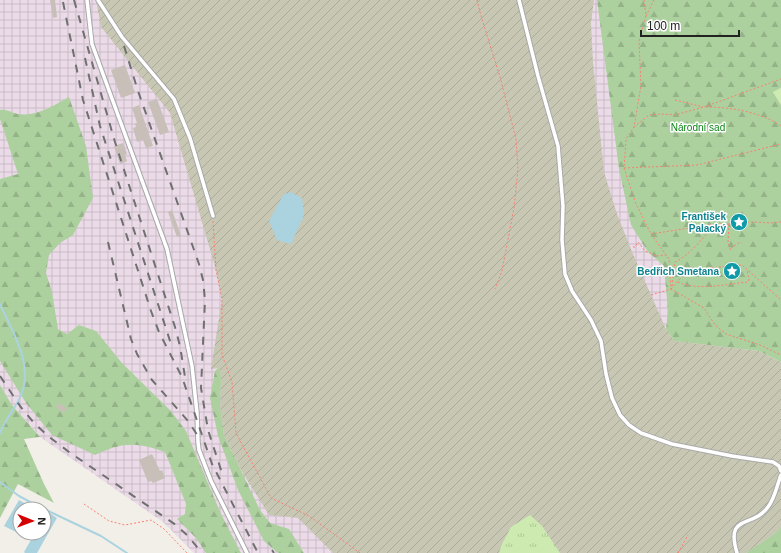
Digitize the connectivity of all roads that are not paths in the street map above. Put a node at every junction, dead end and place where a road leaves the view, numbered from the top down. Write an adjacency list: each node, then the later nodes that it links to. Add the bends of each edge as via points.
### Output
1 (87, 0): 7 (lane, via 92,44 167,249 192,366 198,413 199,450 211,481)
2 (98, 0): 4 (lane, via 122,37 174,99 190,138)
3 (519, 0): 5 (lane, via 558,146 565,274 600,341 612,398 620,415 629,425 653,438 672,444 773,462)
4 (213, 216)
5 (781, 471)
6 (781, 475): 8 (lane, via 775,494 761,514 736,526)
7 (247, 553)
8 (736, 553)

